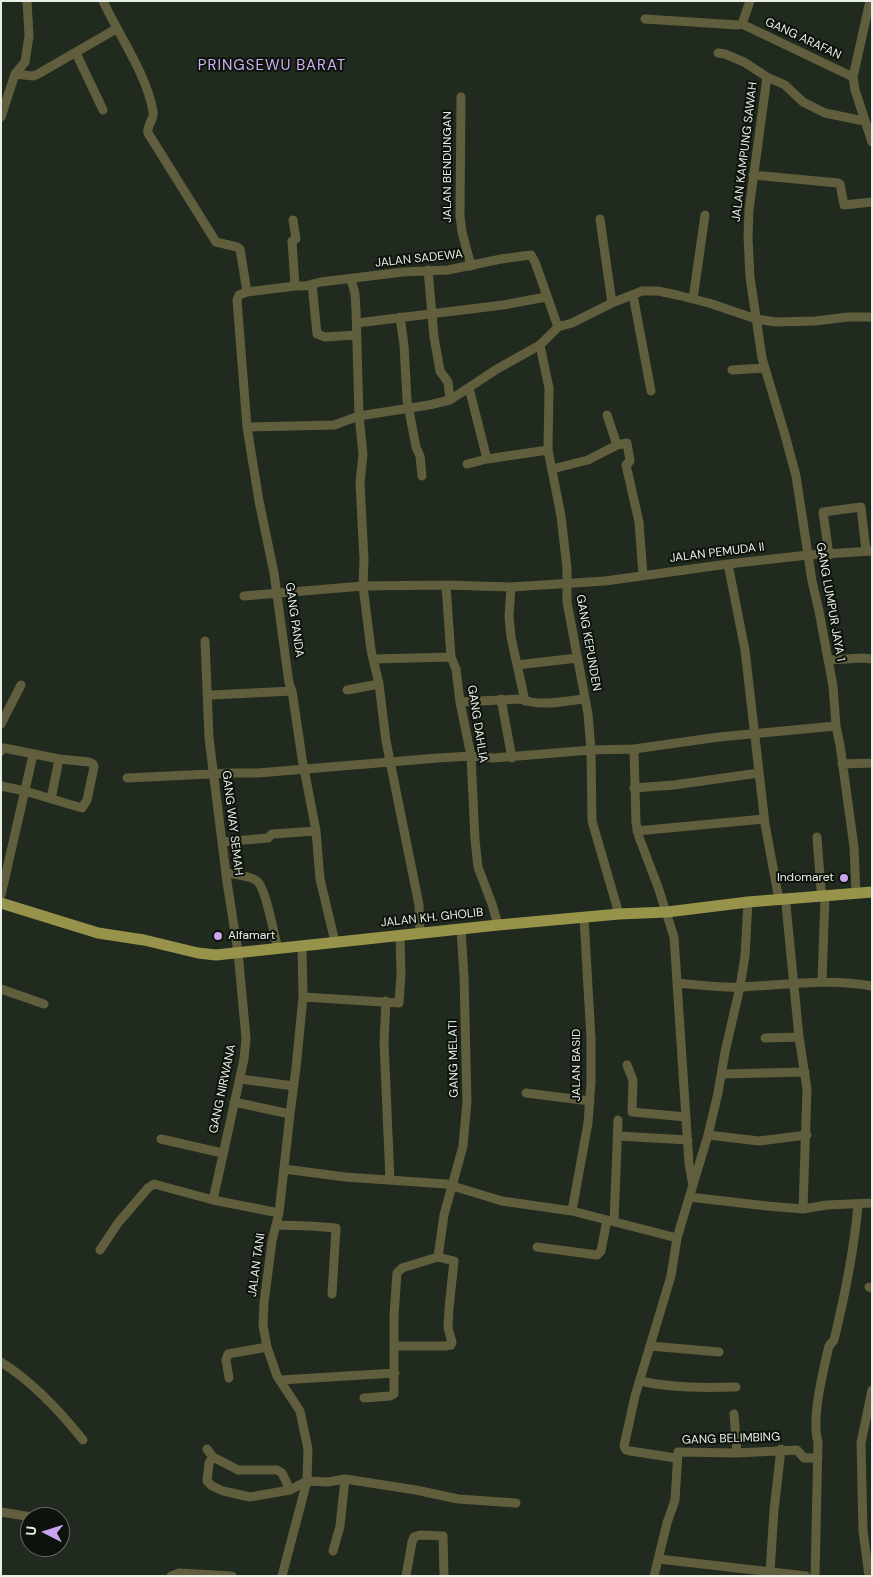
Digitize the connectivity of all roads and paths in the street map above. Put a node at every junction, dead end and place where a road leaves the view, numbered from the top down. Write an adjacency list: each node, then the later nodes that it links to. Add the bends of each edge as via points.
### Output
1 (27, 1): 11 (street, via 29,36 25,62)
2 (103, 1): 8 (street)
3 (750, 1): 6 (street)
4 (870, 1): 7 (street)
5 (645, 19): 6 (street)
6 (742, 24): 13 (street, GANG ARAFAN)
7 (868, 27): 13 (street)
8 (116, 29): 9 (street); 29 (street, via 148,93 154,114 148,133 216,242 240,249)
9 (76, 53): 11 (street, via 32,76); 15 (street)
10 (718, 53): 12 (street, via 744,62)
11 (15, 74): 16 (street)
12 (767, 77): 17 (street, via 825,113); 19 (street, JALAN KAMPUNG SAWAH)
13 (853, 77): 17 (street)
14 (461, 97): 24 (street, JALAN BENDUNGAN, via 460,216)
15 (103, 110)
16 (1, 117)
17 (864, 121): 18 (street)
18 (872, 142)
19 (753, 175): 20 (street, via 839,184 844,204); 37 (street, JALAN KAMPUNG SAWAH, via 748,236)
20 (872, 202)
21 (704, 215): 32 (street)
22 (600, 219): 33 (street)
23 (293, 220): 28 (street, via 296,239 292,241)
24 (471, 266): 25 (street, JALAN SADEWA); 31 (street, JALAN SADEWA, via 531,255)
25 (428, 270): 26 (street, JALAN SADEWA); 34 (street)
26 (351, 279): 27 (street, JALAN SADEWA); 38 (street)
27 (312, 284): 28 (street, JALAN SADEWA); 40 (street, via 317,334 325,337)
28 (294, 286): 29 (street, JALAN SADEWA)
29 (247, 292): 50 (street, GANG PANDA, via 239,295 237,300)
30 (633, 295): 32 (street, via 658,292); 33 (street); 45 (street)
31 (546, 297): 34 (street); 39 (street, JALAN SADEWA)
32 (693, 299): 37 (street)
33 (612, 303): 39 (street)
34 (432, 315): 35 (street); 46 (street, via 440,371 448,382)
35 (400, 317): 38 (street); 47 (street)
36 (872, 317): 37 (street, via 795,322)
37 (756, 319): 42 (street, GANG LUMPUR JAYA 1)
38 (357, 323): 40 (street)
39 (558, 327): 41 (street)
40 (356, 335): 49 (street)
41 (540, 345): 44 (street); 52 (street, GANG KEPUNDEN, via 549,388)
42 (764, 368): 43 (street); 59 (street, GANG LUMPUR JAYA 1, via 796,476)
43 (732, 370)
44 (469, 388): 46 (street); 53 (street)
45 (651, 391)
46 (450, 400): 47 (street)
47 (409, 408): 49 (street); 56 (street)
48 (607, 415): 51 (street)
49 (359, 416): 50 (street, via 334,425); 64 (street, via 363,454 360,483)
50 (247, 427): 66 (street, GANG PANDA)
51 (617, 445): 55 (street, via 588,460); 61 (street, via 626,443 630,462 626,465 639,522)
52 (548, 450): 53 (street); 55 (street, GANG KEPUNDEN)
53 (487, 459): 54 (street)
54 (467, 464)
55 (552, 469): 62 (street, GANG KEPUNDEN, via 561,516)
56 (422, 476)
57 (869, 551): 58 (street, JALAN PEMUDA II); 58 (street, via 861,507 823,512)
58 (829, 555): 59 (street, JALAN PEMUDA II)
59 (808, 556): 60 (street, JALAN PEMUDA II); 73 (street, GANG LUMPUR JAYA 1)
60 (728, 564): 61 (street, JALAN PEMUDA II); 86 (street, via 745,650)
61 (643, 575): 62 (street, JALAN PEMUDA II, via 605,581)
62 (566, 582): 65 (street, JALAN PEMUDA II); 70 (street, GANG KEPUNDEN)
63 (446, 585): 64 (street, JALAN PEMUDA II); 65 (street, JALAN PEMUDA II); 69 (street, GANG DAHLIA)
64 (363, 586): 66 (street, JALAN PEMUDA II); 71 (street)
65 (511, 586): 74 (street, via 508,616)
66 (278, 594): 67 (street, JALAN PEMUDA II); 78 (street, GANG PANDA)
67 (244, 596)
68 (205, 641): 79 (street, GANG WAY SEMAH)
69 (451, 657): 71 (street); 83 (street, GANG DAHLIA, via 456,669)
70 (577, 658): 74 (street); 81 (street, GANG KEPUNDEN)
71 (373, 659): 75 (street)
72 (872, 659): 73 (street)
73 (828, 660): 85 (street, GANG LUMPUR JAYA 1)
74 (517, 665): 82 (street)
75 (379, 684): 77 (street); 94 (street)
76 (21, 685): 84 (street)
77 (347, 690)
78 (292, 691): 79 (street); 97 (street, GANG PANDA)
79 (208, 696): 99 (street, GANG WAY SEMAH)
80 (501, 699): 82 (street); 83 (street); 92 (street)
81 (584, 699): 82 (street); 88 (street, GANG KEPUNDEN)
82 (525, 701)
83 (460, 702): 91 (street, GANG DAHLIA)
84 (1, 724)
85 (836, 726): 86 (street); 96 (street, GANG LUMPUR JAYA 1)
86 (755, 734): 87 (street); 98 (street)
87 (634, 749): 88 (street); 102 (street)
88 (591, 750): 92 (street); 119 (street, GANG KEPUNDEN, via 592,821)
89 (1, 751): 90 (street, via 4,748)
90 (33, 755): 93 (street); 103 (street)
91 (471, 756): 92 (street); 94 (street); 121 (street, GANG DAHLIA, via 478,867)
92 (512, 758)
93 (60, 759): 104 (street); 104 (street, via 93,764 89,791 82,808)
94 (390, 761): 97 (street); 123 (street, via 419,905)
95 (872, 763): 96 (street)
96 (842, 764): 113 (street, GANG LUMPUR JAYA 1, via 854,846)
97 (304, 768): 99 (street); 106 (street, GANG PANDA)
98 (759, 773): 102 (street); 105 (street)
99 (213, 774): 100 (street); 109 (street, GANG WAY SEMAH)
100 (127, 778)
101 (1, 786): 103 (street)
102 (634, 788): 107 (street)
103 (25, 791): 104 (street); 112 (street)
104 (51, 800)
105 (764, 818): 107 (street); 116 (street)
106 (316, 831): 109 (street); 125 (street, GANG PANDA, via 320,879)
107 (637, 831): 118 (street)
108 (816, 837): 114 (street, via 821,890)
109 (222, 842): 110 (street, GANG WAY SEMAH)
110 (226, 873): 127 (street, via 246,876 260,884); 128 (street, GANG WAY SEMAH)
111 (872, 892): 113 (main road, JALAN KH. GHOLIB)
112 (1, 894)
113 (856, 894): 114 (main road, JALAN KH. GHOLIB)
114 (825, 897): 116 (main road, JALAN KH. GHOLIB); 129 (street)
115 (748, 902): 116 (main road, JALAN KH. GHOLIB); 118 (main road, JALAN KH. GHOLIB); 133 (street)
116 (783, 902): 130 (street)
117 (1, 903): 128 (main road, JALAN KH. GHOLIB, via 98,933 198,953)
118 (667, 912): 119 (main road, JALAN KH. GHOLIB); 131 (street, via 674,937)
119 (619, 914): 120 (main road, JALAN KH. GHOLIB)
120 (584, 918): 121 (main road, JALAN KH. GHOLIB); 146 (street, JALAN BASID, via 591,1039)
121 (498, 925): 122 (main road, JALAN KH. GHOLIB)
122 (461, 929): 123 (main road, JALAN KH. GHOLIB); 159 (street, GANG MELATI, via 467,1101 463,1146)
123 (420, 934): 124 (main road, JALAN KH. GHOLIB)
124 (400, 936): 125 (main road, JALAN KH. GHOLIB); 136 (street, via 399,1003)
125 (335, 942): 126 (main road, JALAN KH. GHOLIB)
126 (302, 946): 127 (main road, JALAN KH. GHOLIB); 135 (street, JALAN TANI)
127 (278, 949): 128 (main road, JALAN KH. GHOLIB)
128 (238, 952): 143 (street, GANG NIRWANA, via 246,1038)
129 (822, 981): 130 (street); 132 (street)
130 (794, 982): 133 (street); 138 (street)
131 (677, 983): 133 (street); 149 (street)
132 (872, 986)
133 (740, 987): 142 (street)
134 (1, 989): 137 (street)
135 (303, 997): 136 (street); 144 (street, JALAN TANI)
136 (386, 1001): 158 (street, via 384,1042)
137 (44, 1004)
138 (799, 1037): 139 (street); 141 (street)
139 (765, 1038)
140 (627, 1065): 149 (street, via 633,1080 632,1112)
141 (805, 1072): 142 (street); 152 (street)
142 (722, 1074): 151 (street)
143 (240, 1079): 144 (street); 147 (street, GANG NIRWANA)
144 (294, 1086): 148 (street, JALAN TANI)
145 (526, 1093): 146 (street)
146 (590, 1101): 166 (street, JALAN BASID)
147 (234, 1102): 148 (street); 156 (street, GANG NIRWANA)
148 (290, 1114): 157 (street, JALAN TANI)
149 (686, 1117): 155 (street)
150 (618, 1120): 153 (street)
151 (708, 1135): 152 (street, via 759,1140); 160 (street)
152 (807, 1135): 165 (street)
153 (618, 1136): 155 (street); 168 (street)
154 (160, 1139): 156 (street)
155 (688, 1140): 160 (street)
156 (222, 1153): 162 (street, GANG NIRWANA)
157 (284, 1169): 158 (street); 167 (street, JALAN TANI)
158 (390, 1180): 159 (street)
159 (452, 1187): 166 (street, via 502,1201); 173 (street, GANG MELATI)
160 (693, 1188): 161 (street)
161 (689, 1197): 165 (street); 170 (street)
162 (213, 1200): 167 (street); 172 (street, via 159,1185 150,1186)
163 (872, 1203): 164 (street)
164 (858, 1204): 165 (street); 192 (street, via 847,1283 834,1340 829,1346 818,1404)
165 (803, 1209)
166 (572, 1211): 168 (street)
167 (279, 1213): 169 (street, JALAN TANI)
168 (611, 1221): 170 (street); 171 (street, via 597,1255)
169 (276, 1225): 174 (street, via 336,1228); 177 (street, JALAN TANI, via 264,1303)
170 (677, 1238): 176 (street, via 671,1276)
171 (537, 1247)
172 (100, 1250)
173 (438, 1257): 175 (street, via 398,1271); 175 (street, via 454,1261 448,1308 451,1345)
174 (332, 1294)
175 (394, 1346): 180 (street)
176 (650, 1346): 178 (street); 183 (street)
177 (267, 1347): 181 (street, via 228,1354); 182 (street, JALAN TANI)
178 (719, 1352)
179 (1, 1362): 188 (street, via 42,1395)
180 (395, 1373): 182 (street); 186 (street, via 392,1396)
181 (229, 1378)
182 (281, 1380): 196 (street, JALAN TANI, via 300,1411 307,1439)
183 (640, 1381): 184 (street, via 697,1388); 191 (street, via 624,1446 630,1451)
184 (736, 1387)
185 (872, 1390): 193 (street, via 861,1443)
186 (364, 1398)
187 (734, 1414): 190 (street)
188 (83, 1440)
189 (781, 1449): 190 (street, GANG BELIMBING); 192 (street, GANG BELIMBING, via 797,1450 804,1458); 203 (street)
190 (737, 1452): 191 (street, GANG BELIMBING, via 678,1452)
191 (676, 1458): 202 (street, via 675,1500)
192 (818, 1458): 211 (street)
193 (862, 1466): 194 (street); 212 (street, via 863,1531)
194 (872, 1467)
195 (345, 1479): 196 (street); 198 (street, via 458,1499); 201 (street, via 340,1526)
196 (307, 1481): 197 (street); 206 (street, JALAN TANI)
197 (290, 1490): 197 (street, via 250,1497 216,1488 207,1481 210,1453 238,1470 277,1470 282,1473)
198 (516, 1503)
199 (1, 1512): 200 (street)
200 (20, 1515)
201 (333, 1551)
202 (659, 1559): 203 (street); 209 (street)
203 (768, 1573): 210 (street)
204 (171, 1576): 205 (street, via 179,1573)
205 (232, 1576)
206 (282, 1576)
207 (406, 1576): 208 (street, via 412,1540 420,1536 443,1536)
208 (444, 1576)
209 (654, 1576)
210 (806, 1576)
211 (815, 1576)
212 (869, 1576)

